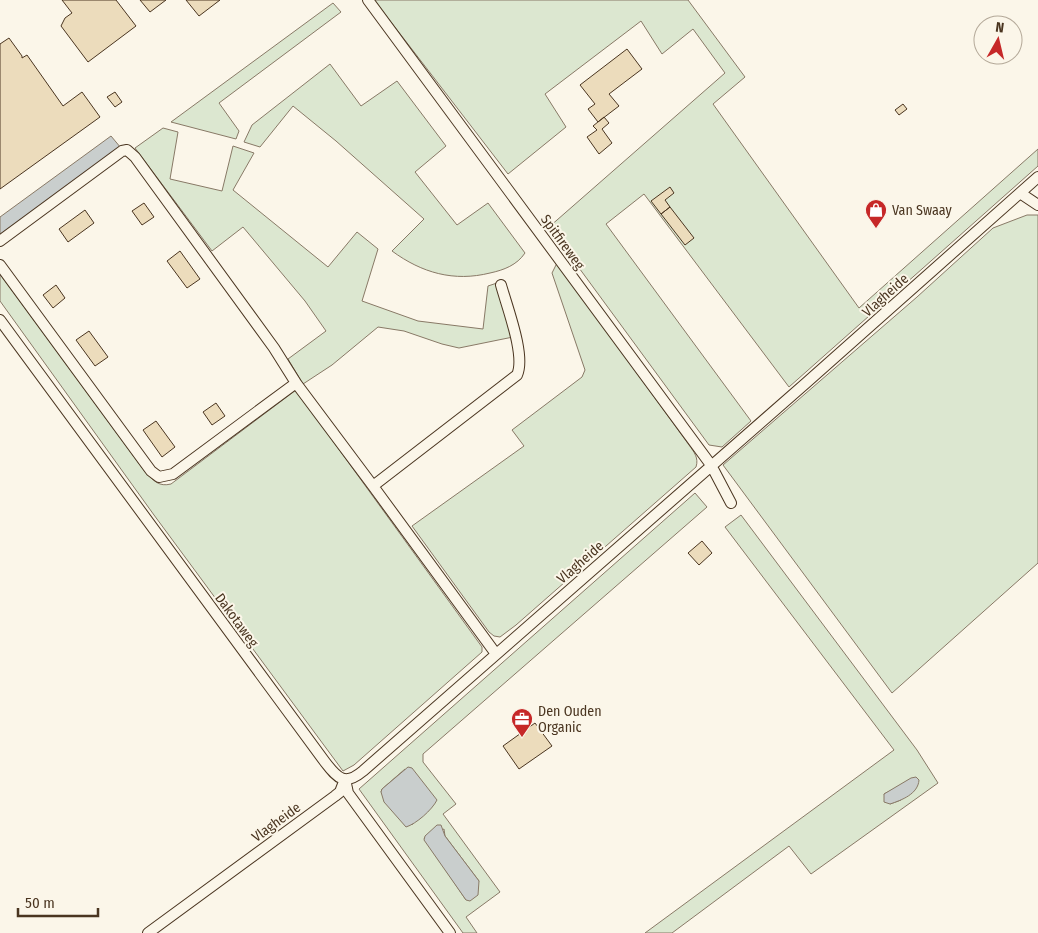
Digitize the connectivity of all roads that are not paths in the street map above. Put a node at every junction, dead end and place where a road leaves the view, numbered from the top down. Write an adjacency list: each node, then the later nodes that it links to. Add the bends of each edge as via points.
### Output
1 (368, 0): 10 (street, Spitfireweg)
2 (1038, 177): 3 (street, Vlagheide)
3 (1020, 193): 4 (street); 10 (street, Vlagheide)
4 (1038, 205)
5 (0, 241): 9 (street, via 127,150 274,348)
6 (0, 266): 9 (street, via 159,477 173,474)
7 (501, 285): 11 (street, via 520,354 517,375)
8 (0, 320): 14 (street, Dakotaweg, via 325,762 335,775)
9 (296, 384): 11 (street)
10 (711, 465): 12 (street, Spitfireweg); 13 (street, Vlagheide)
11 (373, 486): 13 (street)
12 (731, 503)
13 (496, 654): 14 (street, Vlagheide, via 356,777)
14 (345, 780): 15 (street, Vlagheide, via 336,796); 16 (street, Dakotaweg, via 348,793)
15 (148, 933)
16 (450, 933)

